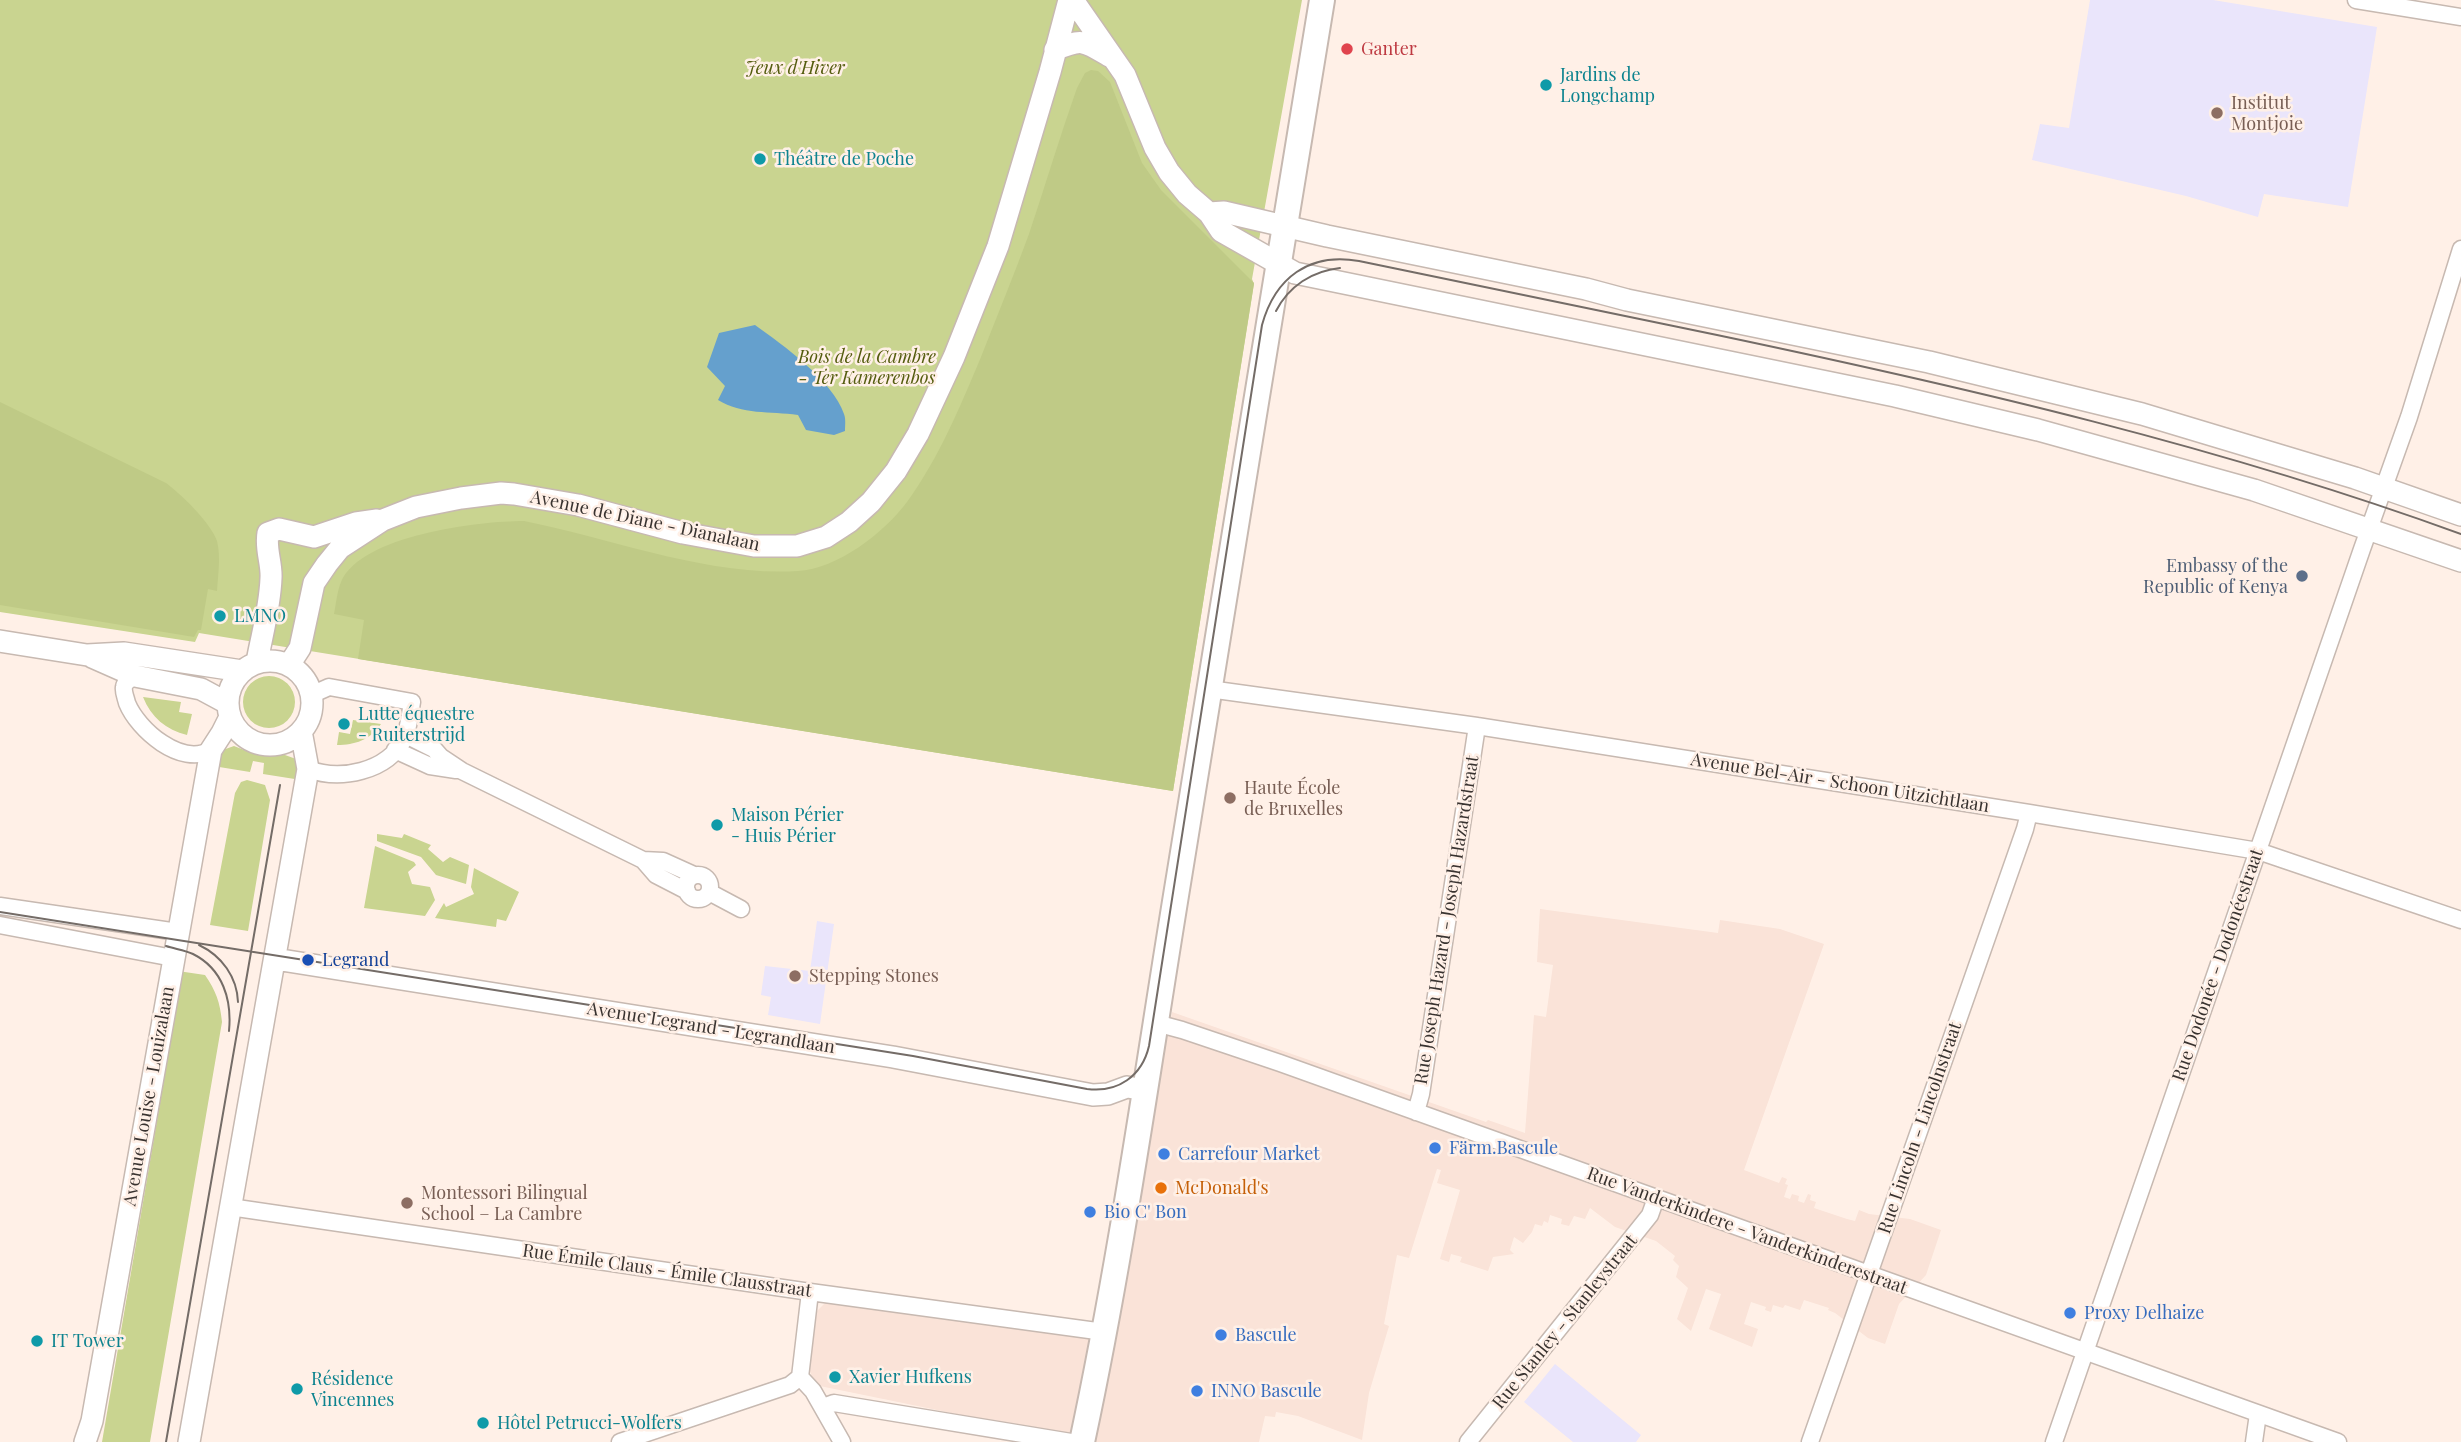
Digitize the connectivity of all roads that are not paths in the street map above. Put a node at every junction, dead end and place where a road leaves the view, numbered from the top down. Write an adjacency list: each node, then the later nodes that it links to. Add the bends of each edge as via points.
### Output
1 (1071, 0): 5 (main road, Avenue de Diane - Dianalaan); 6 (main road)
2 (1322, 0): 8 (main road)
3 (2356, 0): 4 (street)
4 (2461, 17)
5 (1055, 50): 6 (main road, via 1084,41); 13 (main road, Avenue de Diane - Dianalaan, via 998,246 954,357 896,471 849,522 825,537 797,546 754,547 578,505 501,493 416,507)
6 (1111, 57): 7 (main road, via 1125,75 1168,172)
7 (1209, 213): 8 (main road); 10 (main road, via 1221,231)
8 (1287, 226): 10 (main road); 11 (main road, via 1929,362 2142,414)
9 (2461, 249): 11 (street, Rue Dodonée - Dodonéestraat)
10 (1291, 270): 14 (main road, via 2038,430 2253,490); 21 (main road, via 1272,311)
11 (2385, 488): 12 (main road); 14 (street, Rue Dodonée - Dodonéestraat)
12 (2461, 515)
13 (383, 520): 18 (main road, Avenue de Diane - Dianalaan, via 340,548 314,583 300,648); 19 (main road, via 356,523 314,537 279,528 268,533 270,603)
14 (2369, 530): 15 (main road); 32 (street, Rue Dodonée - Dodonéestraat)
15 (2461, 561)
16 (0, 641): 17 (main road)
17 (87, 655): 19 (main road, via 124,653); 20 (main road)
18 (289, 665): 19 (main road, via 273,660); 22 (main road, via 301,675)
19 (249, 666): 23 (main road, via 231,685)
20 (135, 676): 23 (main road, via 201,689); 27 (street, via 124,685 124,693 146,731 179,751)
21 (1209, 689): 24 (street, Avenue Bel-Air - Schoon Uitzichtlaan); 44 (main road)
22 (311, 695): 25 (main road, via 312,708); 26 (street, via 329,687 412,702)
23 (228, 710): 25 (main road, via 242,734 261,744 290,740); 27 (main road, Avenue Louise - Louizalaan)
24 (1476, 726): 31 (street, Avenue Bel-Air - Schoon Uitzichtlaan); 46 (street, Rue Joseph Hazard - Joseph Hazardstraat)
25 (301, 731): 29 (main road)
26 (406, 735): 28 (street); 30 (street, via 434,749)
27 (211, 750): 41 (main road, Avenue Louise - Louizalaan)
28 (395, 750): 29 (street, via 380,763 357,772 323,774); 30 (street, via 430,766)
29 (308, 769): 43 (main road)
30 (461, 771): 33 (street)
31 (2029, 813): 32 (street, Avenue Bel-Air - Schoon Uitzichtlaan); 49 (street, Rue Lincoln - Lincolnstraat)
32 (2258, 851): 39 (street, Avenue Bel-Air - Schoon Uitzichtlaan); 52 (street, Rue Dodonée - Dodonéestraat)
33 (643, 860): 34 (street, via 663,861); 35 (street, via 656,875)
34 (694, 876): 35 (street, via 687,882); 36 (street, via 707,879)
35 (687, 891): 36 (street, via 698,899)
36 (709, 892): 38 (street)
37 (0, 906): 41 (street)
38 (741, 909)
39 (2461, 919)
40 (0, 925): 42 (street)
41 (178, 932): 42 (main road, Avenue Louise - Louizalaan)
42 (173, 958): 56 (main road, Avenue Louise - Louizalaan)
43 (275, 958): 45 (main road, Avenue Legrand - Legrandlaan, via 893,1057 1093,1095 1127,1087); 48 (main road)
44 (1156, 1023): 45 (main road); 46 (street, Rue Vanderkindere - Vanderkinderestraat)
45 (1146, 1090): 51 (main road)
46 (1416, 1112): 47 (street, Rue Vanderkindere - Vanderkinderestraat)
47 (1656, 1198): 49 (street, Rue Vanderkindere - Vanderkinderestraat); 63 (street, Rue Stanley - Stanleystraat, via 1650,1215)
48 (230, 1207): 50 (street, Rue Émile Claus - Émile Clausstraat); 58 (main road)
49 (1869, 1275): 52 (street, Rue Vanderkindere - Vanderkinderestraat); 64 (street, Rue Lincoln - Lincolnstraat)
50 (810, 1292): 51 (street, Rue Émile Claus - Émile Clausstraat); 53 (street)
51 (1104, 1332): 62 (main road)
52 (2085, 1351): 55 (street, Rue Vanderkindere - Vanderkinderestraat); 65 (street, Rue Dodonée - Dodonéestraat)
53 (800, 1377): 54 (street); 59 (street, via 790,1385)
54 (823, 1407): 60 (street); 61 (street, via 834,1403)
55 (2258, 1414): 66 (street); 67 (street, Rue Vanderkindere - Vanderkinderestraat)
56 (93, 1432): 57 (main road, Avenue Louise - Louizalaan)
57 (82, 1442)
58 (189, 1442)
59 (620, 1442)
60 (842, 1442)
61 (1071, 1442)
62 (1082, 1442)
63 (1468, 1442)
64 (1810, 1442)
65 (2054, 1442)
66 (2254, 1442)
67 (2338, 1442)

